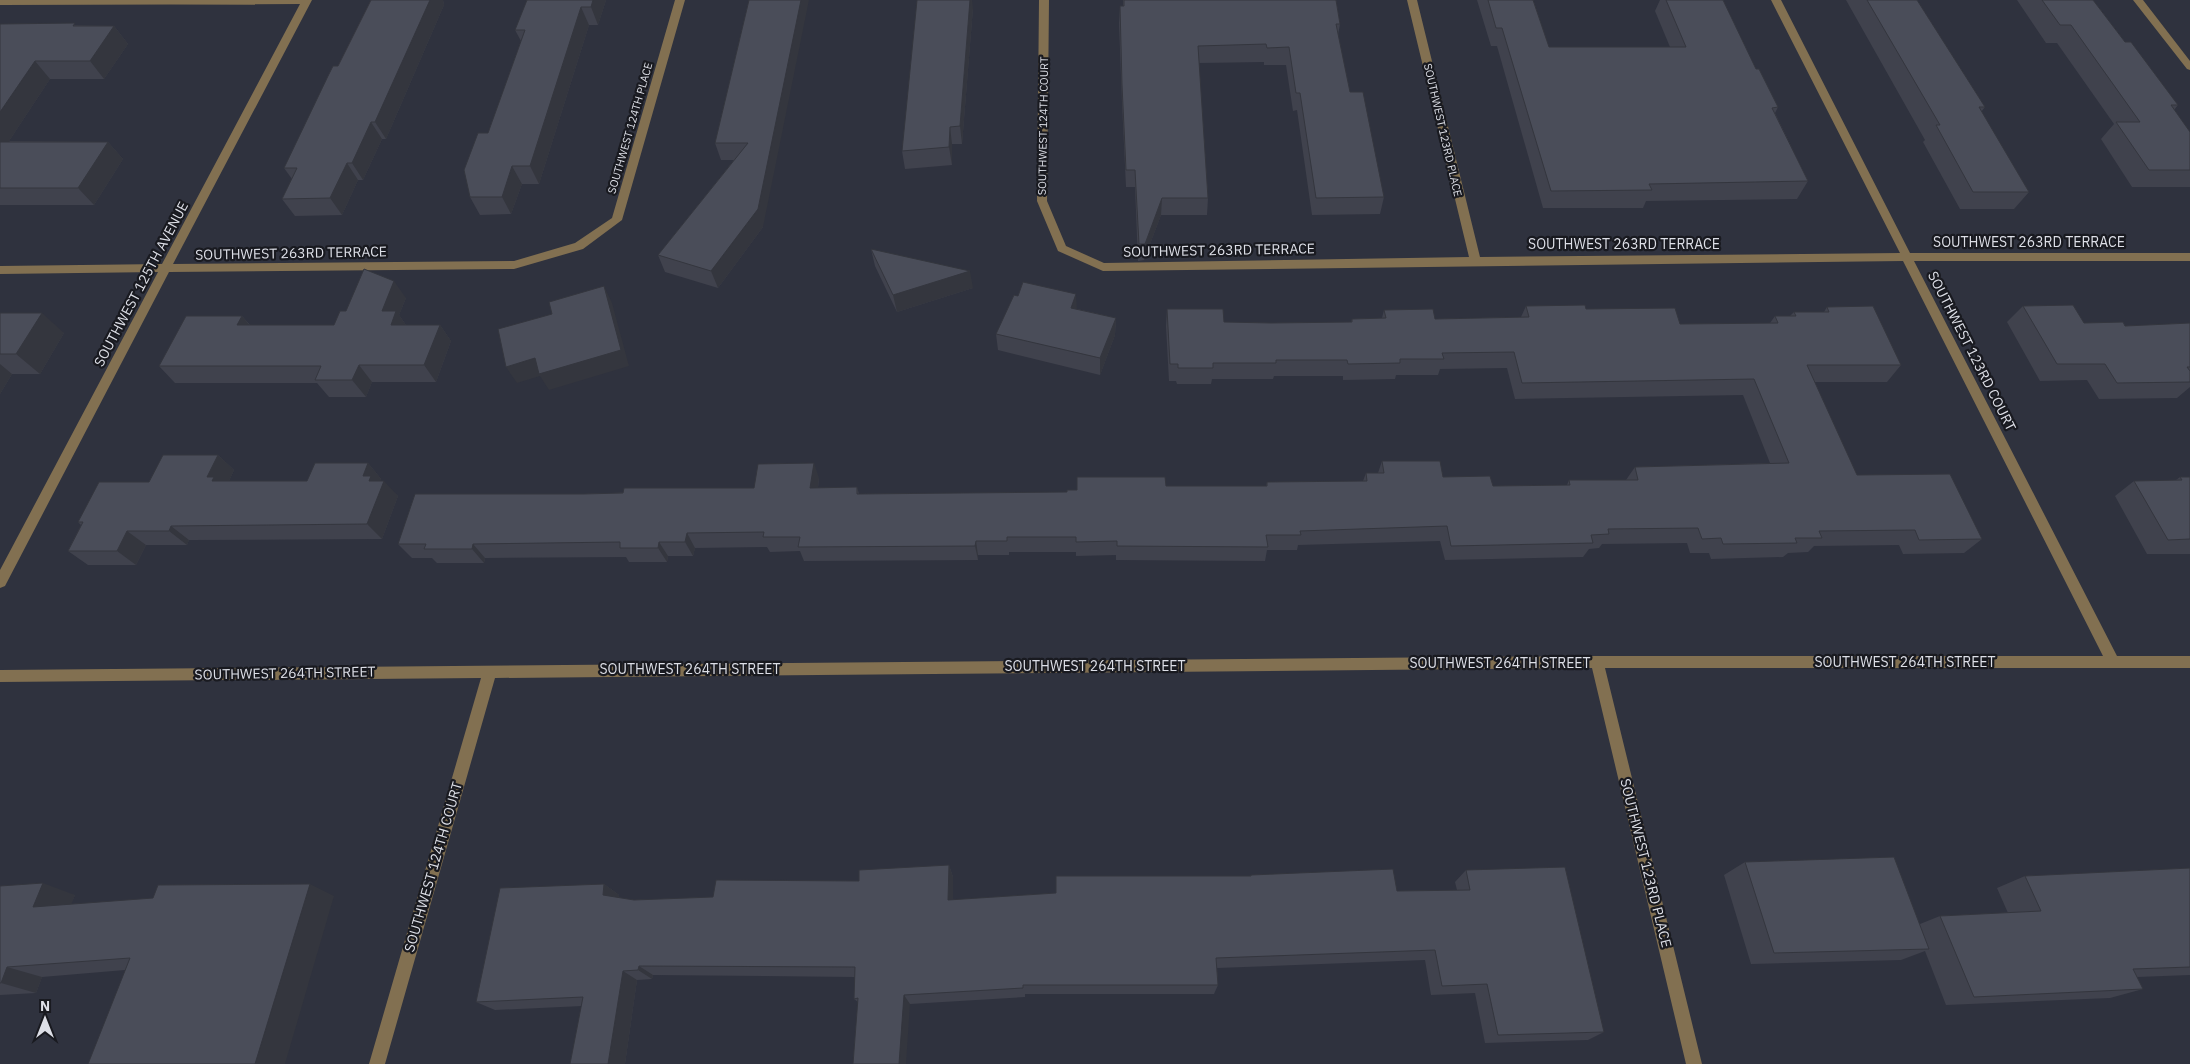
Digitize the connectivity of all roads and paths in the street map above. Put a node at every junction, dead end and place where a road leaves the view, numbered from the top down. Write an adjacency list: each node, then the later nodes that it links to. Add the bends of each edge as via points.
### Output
1 (680, 0): 9 (street, SOUTHWEST 124TH PLACE, via 617,220)
2 (1044, 0): 10 (street, SOUTHWEST 124TH COURT, via 1042,201)
3 (1412, 0): 13 (street, SOUTHWEST 123RD PLACE)
4 (1776, 0): 11 (street, SOUTHWEST 123RD COURT)
5 (2138, 0): 8 (street)
6 (306, 1): 7 (street); 15 (street, SOUTHWEST 125TH AVENUE)
7 (0, 2)
8 (2190, 67)
9 (579, 246): 15 (street, SOUTHWEST 263RD TERRACE, via 514,265)
10 (1062, 248): 13 (street, SOUTHWEST 263RD TERRACE, via 1103,267)
11 (1908, 256): 12 (street, SOUTHWEST 263RD TERRACE); 13 (street, SOUTHWEST 263RD TERRACE); 18 (street, SOUTHWEST 123RD COURT)
12 (2190, 257)
13 (1475, 260)
14 (0, 270): 15 (street, SOUTHWEST 263RD TERRACE)
15 (166, 270): 16 (street, SOUTHWEST 125TH AVENUE)
16 (0, 582)
17 (1597, 662): 18 (street, SOUTHWEST 264TH STREET); 20 (street, SOUTHWEST 264TH STREET); 23 (street, SOUTHWEST 123RD PLACE)
18 (2113, 662): 19 (street, SOUTHWEST 264TH STREET)
19 (2190, 662)
20 (490, 671): 21 (street, SOUTHWEST 264TH STREET); 22 (street, SOUTHWEST 124TH COURT)
21 (0, 676)
22 (377, 1064)
23 (1694, 1064)

